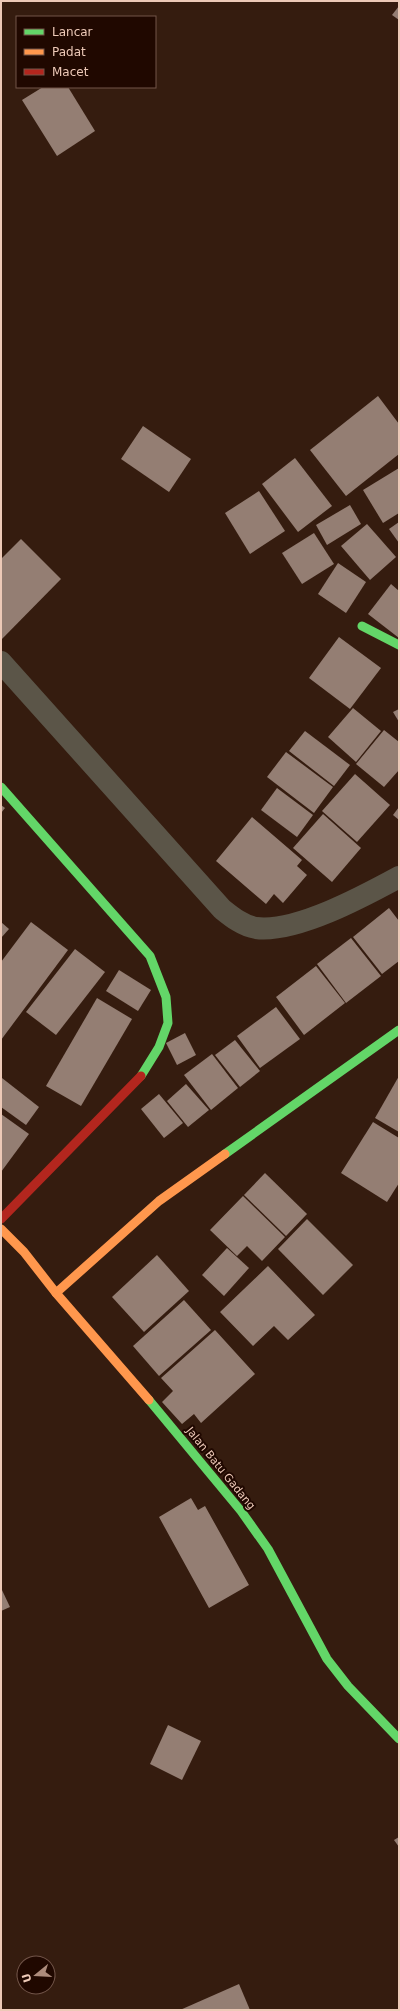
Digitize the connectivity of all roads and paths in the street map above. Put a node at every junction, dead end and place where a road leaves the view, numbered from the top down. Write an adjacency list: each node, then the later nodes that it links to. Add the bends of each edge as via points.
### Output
1 (362, 626): 2 (street)
2 (399, 645)
3 (1, 662): 5 (street, via 222,909 240,923 256,928 284,927 344,906)
4 (1, 787): 7 (street, via 150,956 165,992 169,1024 146,1071)
5 (399, 877)
6 (399, 1030): 9 (street, via 160,1201)
7 (1, 1218)
8 (1, 1228): 9 (street, Jalan Batu Gadang, via 24,1252)
9 (56, 1293): 10 (street, Jalan Batu Gadang, via 145,1394 240,1511 268,1549 327,1659 348,1686)
10 (399, 1739)

